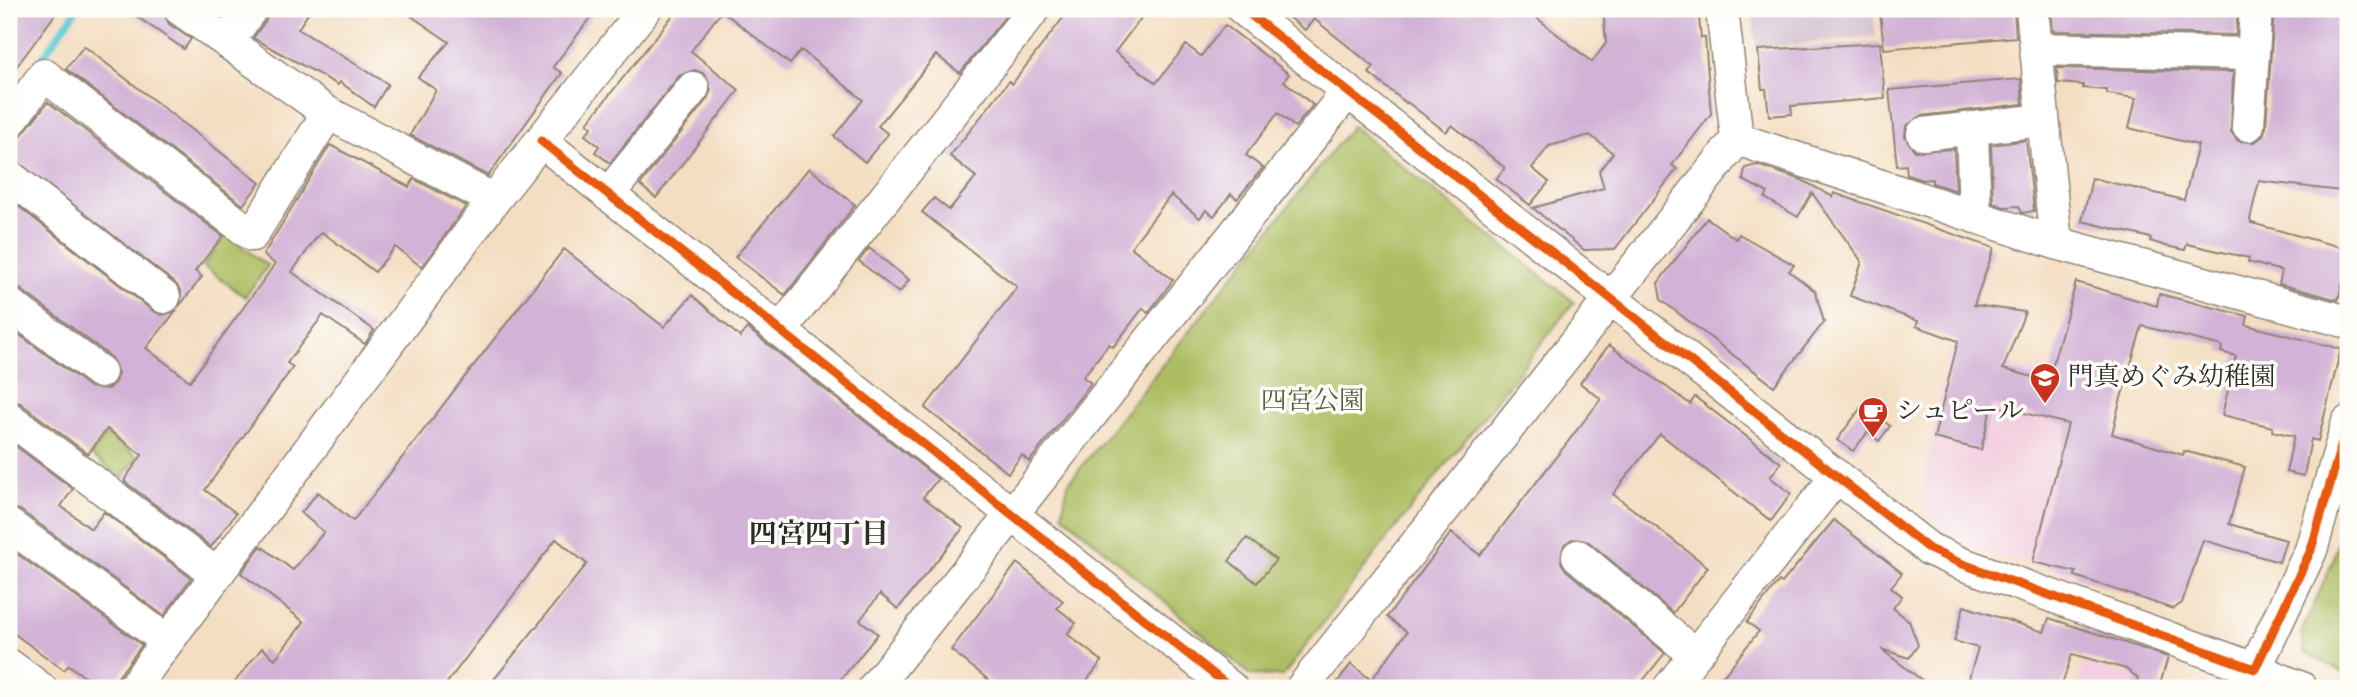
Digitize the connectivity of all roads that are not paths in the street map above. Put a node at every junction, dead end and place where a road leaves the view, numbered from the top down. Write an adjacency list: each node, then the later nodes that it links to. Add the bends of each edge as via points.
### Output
1 (180, 9): 9 (street)
2 (251, 9): 9 (street)
3 (645, 9): 21 (street)
4 (1034, 9): 31 (street)
5 (1243, 9): 13 (street)
6 (1722, 9): 20 (street)
7 (2032, 9): 10 (street)
8 (2256, 9): 11 (street)
9 (228, 42): 14 (street)
10 (2036, 49): 11 (street); 15 (street)
11 (2253, 54): 17 (street)
12 (693, 88): 23 (street)
13 (1348, 91): 28 (street); 36 (street)
14 (328, 113): 16 (street, via 252,235 44,75); 24 (street)
15 (2043, 120): 18 (street); 26 (street)
16 (9, 123)
17 (2248, 125)
18 (1972, 128): 19 (street); 25 (street)
19 (1923, 134)
20 (1737, 139): 25 (street); 28 (street)
21 (541, 141): 23 (street); 24 (street)
22 (9, 176): 27 (street)
23 (608, 195): 31 (street)
24 (494, 200): 39 (street)
25 (1975, 216): 26 (street)
26 (2056, 243): 30 (street)
27 (164, 297)
28 (1611, 297): 35 (street); 48 (street)
29 (9, 304): 32 (street)
30 (2348, 322)
31 (780, 331): 36 (street)
32 (100, 372)
33 (9, 418): 39 (street)
34 (2348, 422): 43 (street, via 2312,550)
35 (1837, 476): 41 (street); 43 (street, via 1929,549)
36 (1011, 514): 46 (street); 47 (street)
37 (9, 525): 40 (street)
38 (1578, 556): 41 (street)
39 (215, 573): 40 (street)
40 (166, 640): 45 (street)
41 (1695, 655): 49 (street)
42 (9, 665): 44 (street)
43 (2250, 679): 50 (street)
44 (40, 688)
45 (133, 688)
46 (874, 688)
47 (1231, 688)
48 (1302, 688)
49 (1669, 688)
50 (2301, 688)

